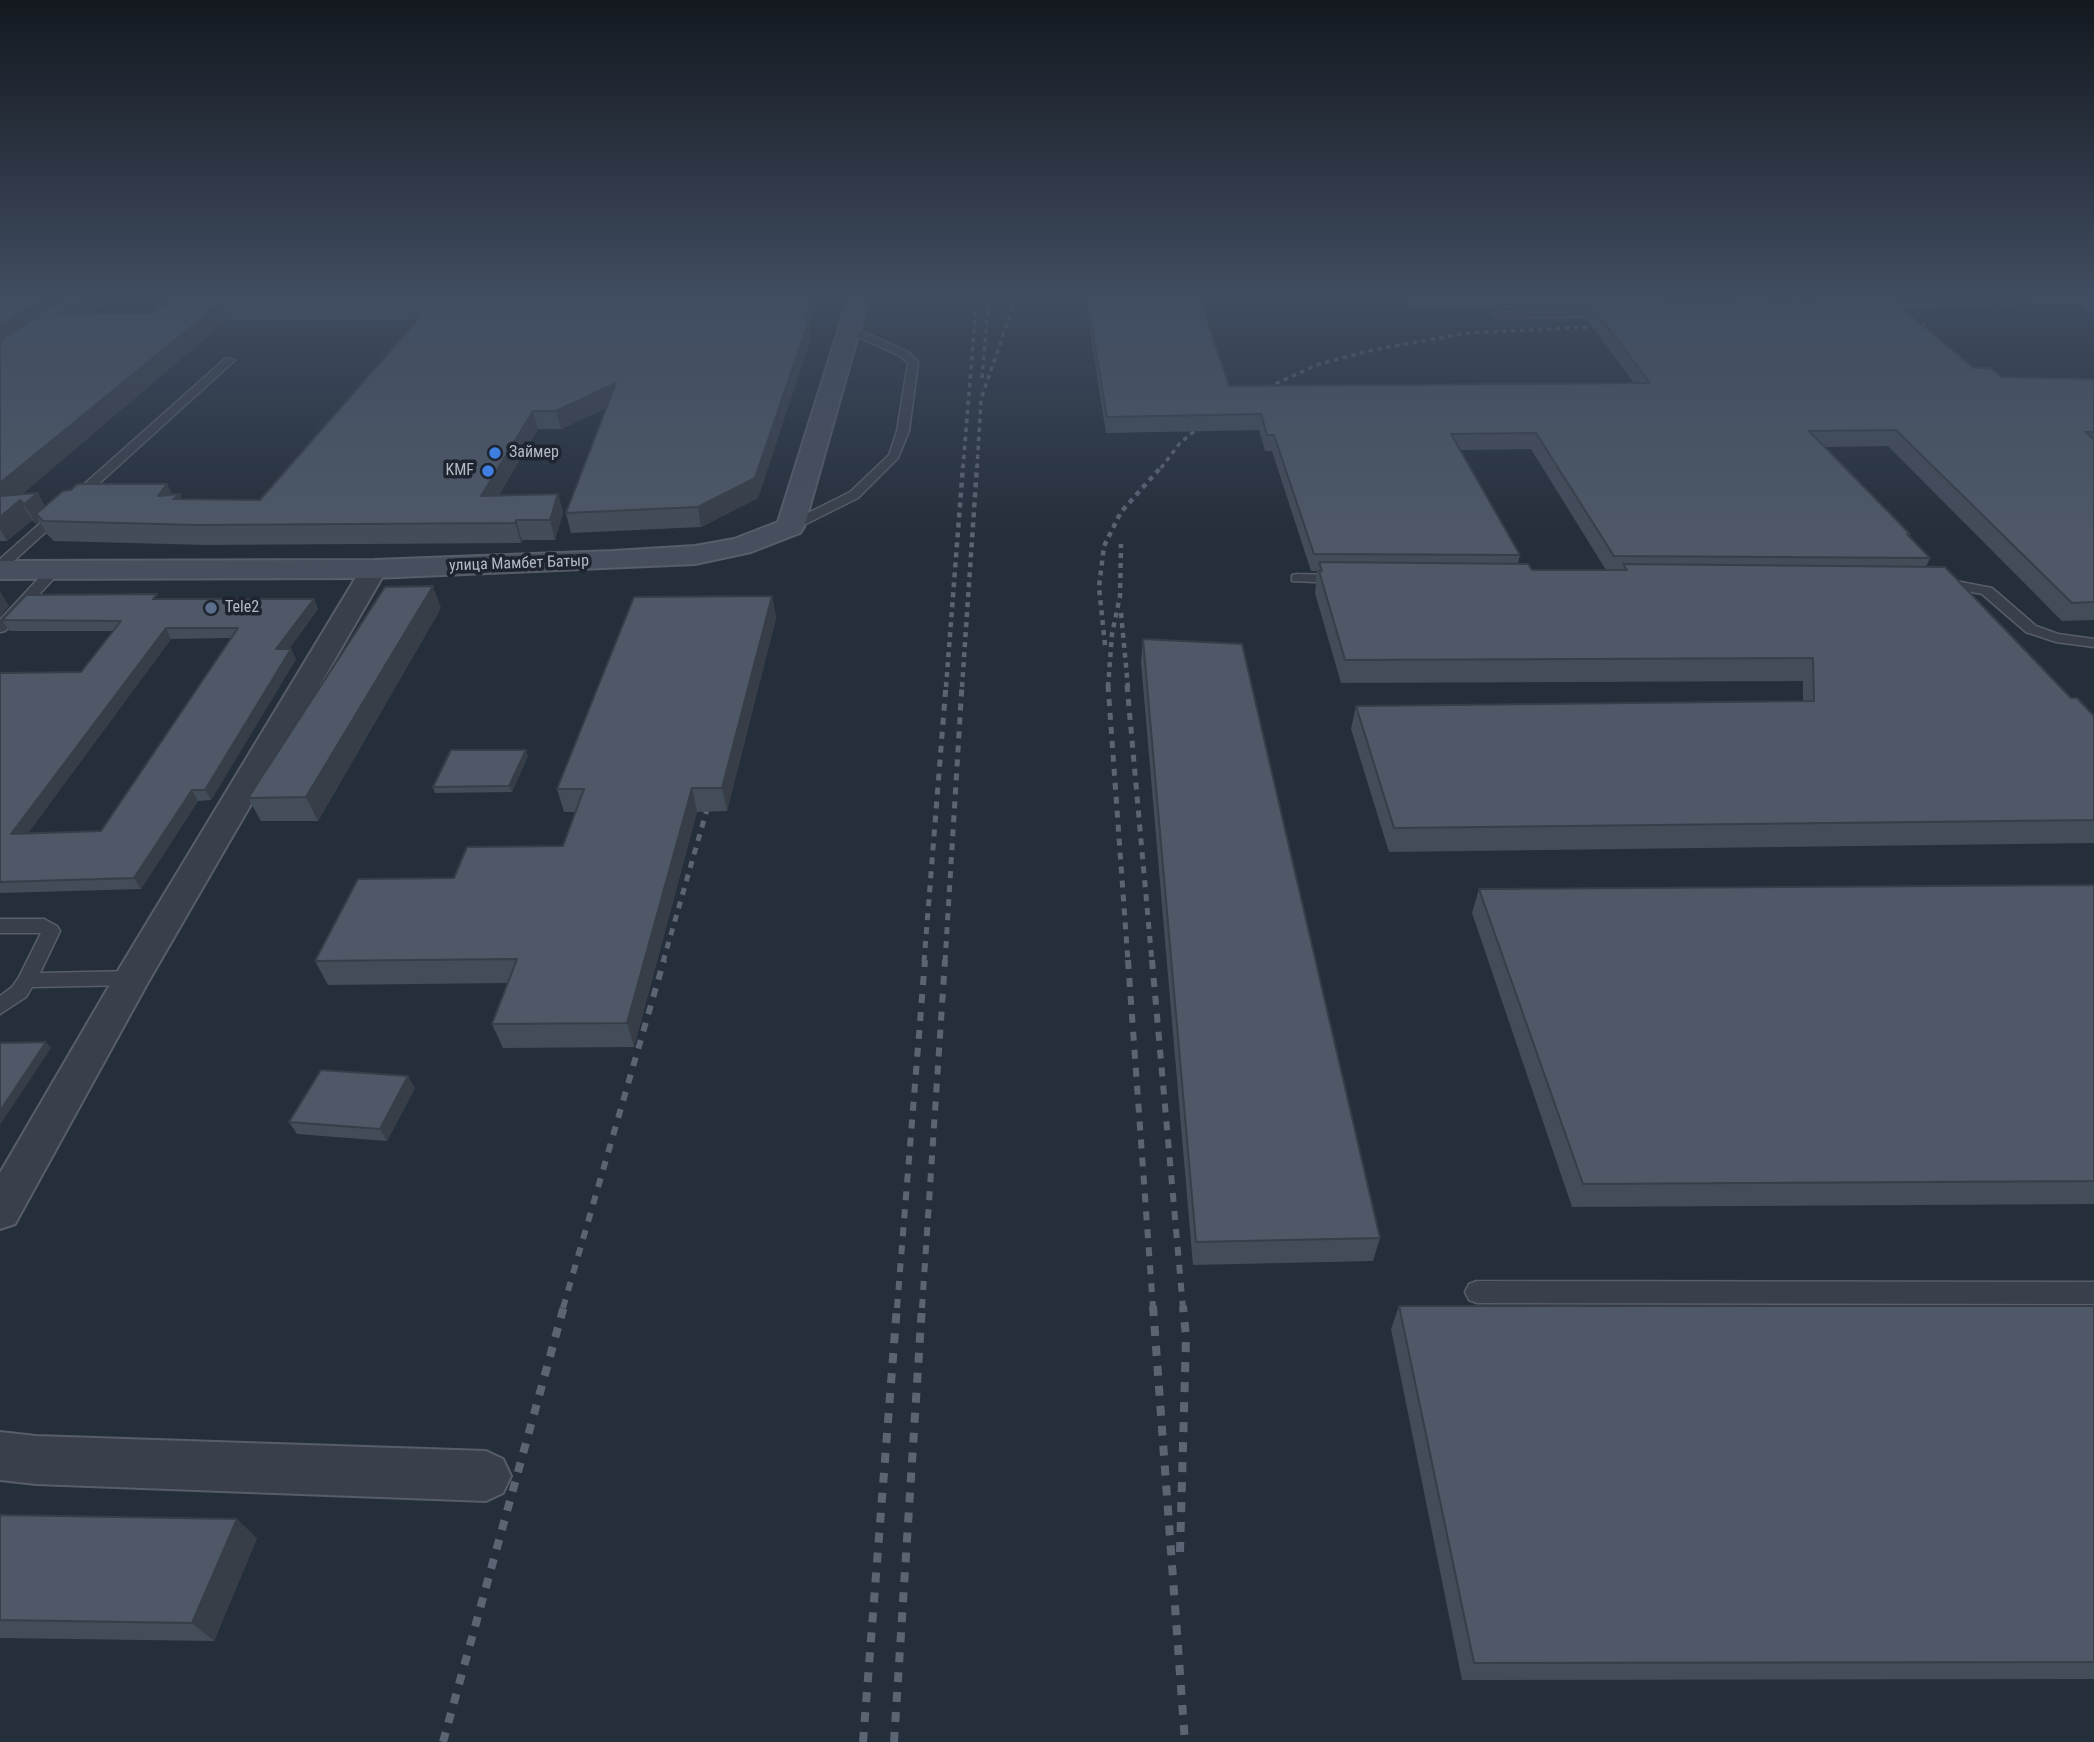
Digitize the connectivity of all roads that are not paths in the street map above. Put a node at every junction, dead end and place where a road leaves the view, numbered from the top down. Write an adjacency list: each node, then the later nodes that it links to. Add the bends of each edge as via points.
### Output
1 (214, 374): 5 (lane)
2 (835, 374): 4 (main road)
3 (911, 374): 4 (lane, via 904,431 894,456 854,495)
4 (790, 527): 6 (main road, улица Мамбет Батыр, via 741,546 695,555)
5 (0, 568): 7 (main road, улица Мамбет Батыр)
6 (374, 569): 7 (main road, улица Мамбет Батыр); 14 (street)
7 (54, 570): 11 (lane)
8 (1297, 578): 9 (lane)
9 (1352, 579)
10 (1930, 582): 12 (lane, via 1987,591 2031,629)
11 (0, 628)
12 (2094, 643)
13 (0, 926): 15 (lane, via 44,926 51,931)
14 (132, 978): 15 (lane); 17 (street)
15 (27, 980): 16 (lane)
16 (0, 1006)
17 (2, 1204)
18 (1477, 1292): 19 (lane)
19 (2094, 1293)
20 (0, 1456): 21 (street)
21 (486, 1476)

